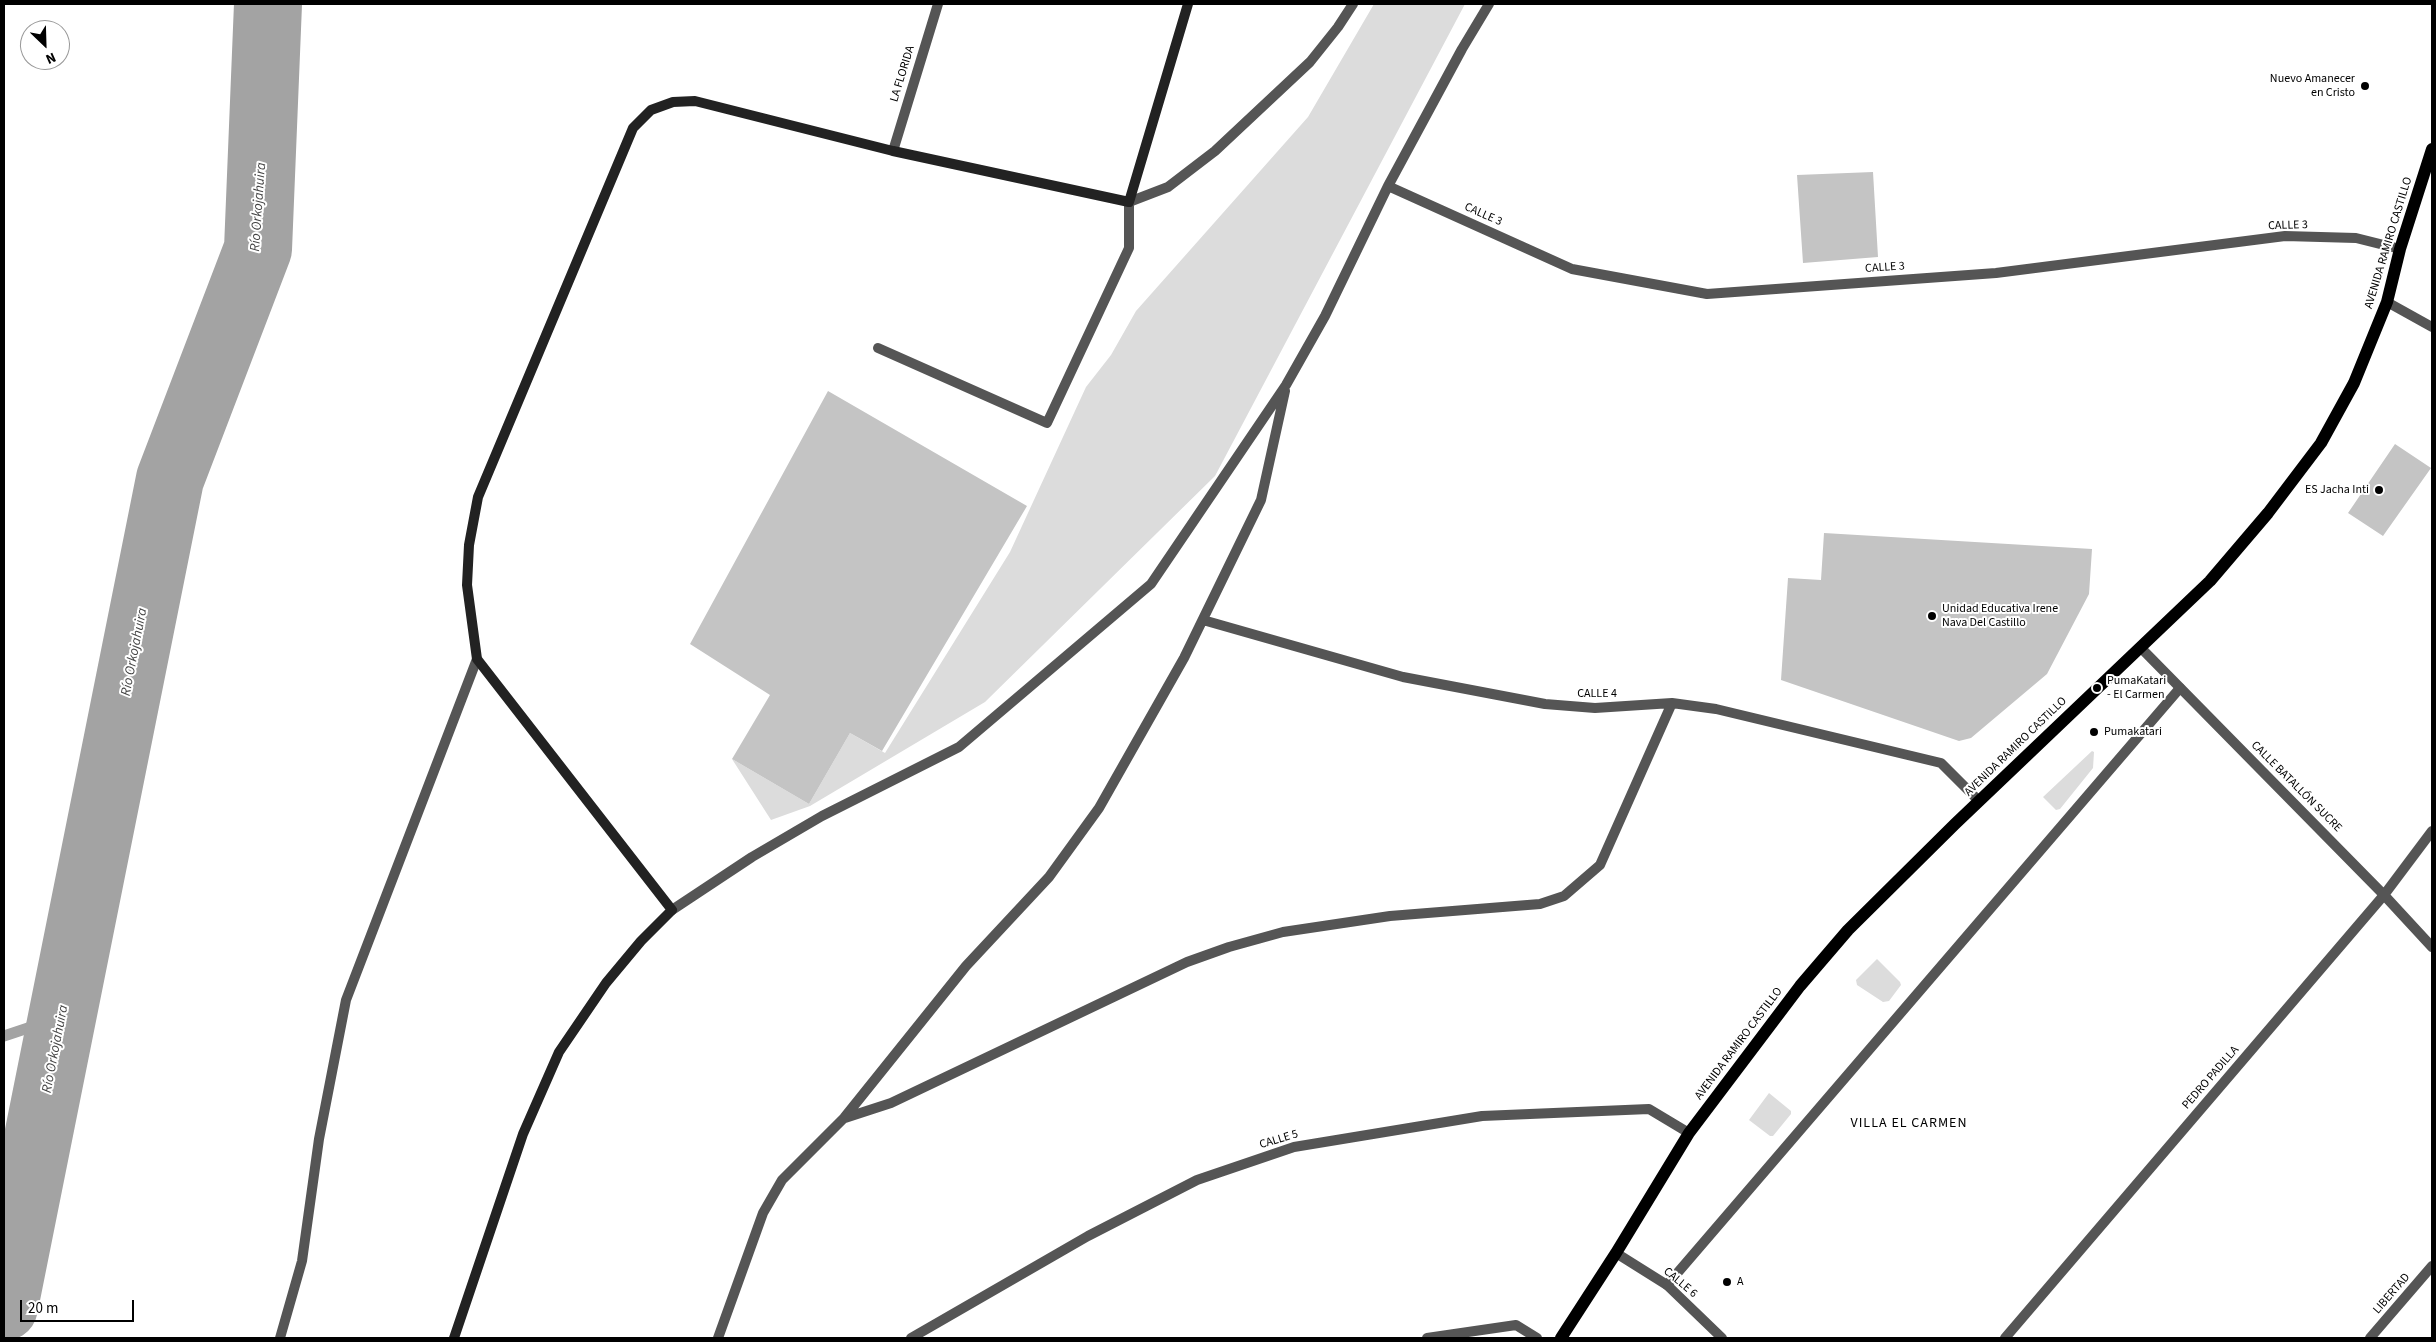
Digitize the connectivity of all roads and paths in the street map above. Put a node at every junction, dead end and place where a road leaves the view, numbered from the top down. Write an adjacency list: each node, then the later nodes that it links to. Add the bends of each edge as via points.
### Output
1 (938, 4): 6 (street, LA FLORIDA)
2 (1188, 4): 8 (main road)
3 (1352, 4): 8 (street, via 1310,62 1215,151 1168,187)
4 (1489, 4): 7 (street)
5 (2432, 149): 9 (main road, AVENIDA RAMIRO CASTILLO)
6 (893, 151): 8 (main road); 16 (main road, via 695,101 673,102 651,110 633,128 478,497 469,545 467,585)
7 (1388, 186): 9 (street, CALLE 3, via 1572,268 1707,294 1996,273 2285,236 2356,238); 13 (street, via 1325,316)
8 (1129, 202): 12 (street, via 1129,248 1047,423)
9 (2400, 249): 10 (main road, AVENIDA RAMIRO CASTILLO)
10 (2387, 302): 11 (street); 15 (main road, AVENIDA RAMIRO CASTILLO, via 2354,383 2321,443 2268,513 2210,581)
11 (2432, 327)
12 (878, 348)
13 (1286, 385): 14 (street, via 1261,500); 22 (street, via 1151,584 1053,668 959,747 822,816)
14 (1203, 620): 18 (street, CALLE 4, via 1403,677 1545,704 1596,708); 24 (street, via 1099,808 1049,877 966,966)
15 (2140, 647): 17 (street, CALLE BATALLÓN SUCRE); 19 (main road, AVENIDA RAMIRO CASTILLO)
16 (477, 659): 22 (main road); 29 (street, via 346,1000 318,1139 302,1262)
17 (2180, 688): 21 (street, CALLE BATALLÓN SUCRE); 28 (street)
18 (1672, 703): 19 (street, CALLE 4, via 1716,709 1941,762); 24 (street, via 1600,865 1564,896 1540,904 1390,916 1282,932 1228,947 1187,962 892,1103)
19 (1979, 801): 25 (main road, AVENIDA RAMIRO CASTILLO, via 1848,930 1800,986)
20 (2432, 831): 21 (street, PEDRO PADILLA)
21 (2384, 895): 23 (street, CALLE BATALLÓN SUCRE); 37 (street, PEDRO PADILLA)
22 (672, 910): 30 (main road, via 606,983 559,1052 523,1134)
23 (2432, 947)
24 (844, 1118): 31 (street, via 782,1180 763,1213)
25 (1689, 1133): 26 (main road, AVENIDA RAMIRO CASTILLO); 32 (street, CALLE 5, via 1649,1109 1482,1116 1294,1147 1197,1180 1088,1236)
26 (1616, 1253): 28 (street, CALLE 6); 35 (main road, AVENIDA RAMIRO CASTILLO)
27 (2432, 1266): 38 (street, LIBERTAD)
28 (1666, 1285): 36 (street, CALLE 6)
29 (280, 1338)
30 (454, 1338)
31 (718, 1338)
32 (911, 1338)
33 (1427, 1338): 34 (street, via 1516,1325)
34 (1537, 1338)
35 (1561, 1338)
36 (1722, 1338)
37 (2004, 1338)
38 (2370, 1338)

